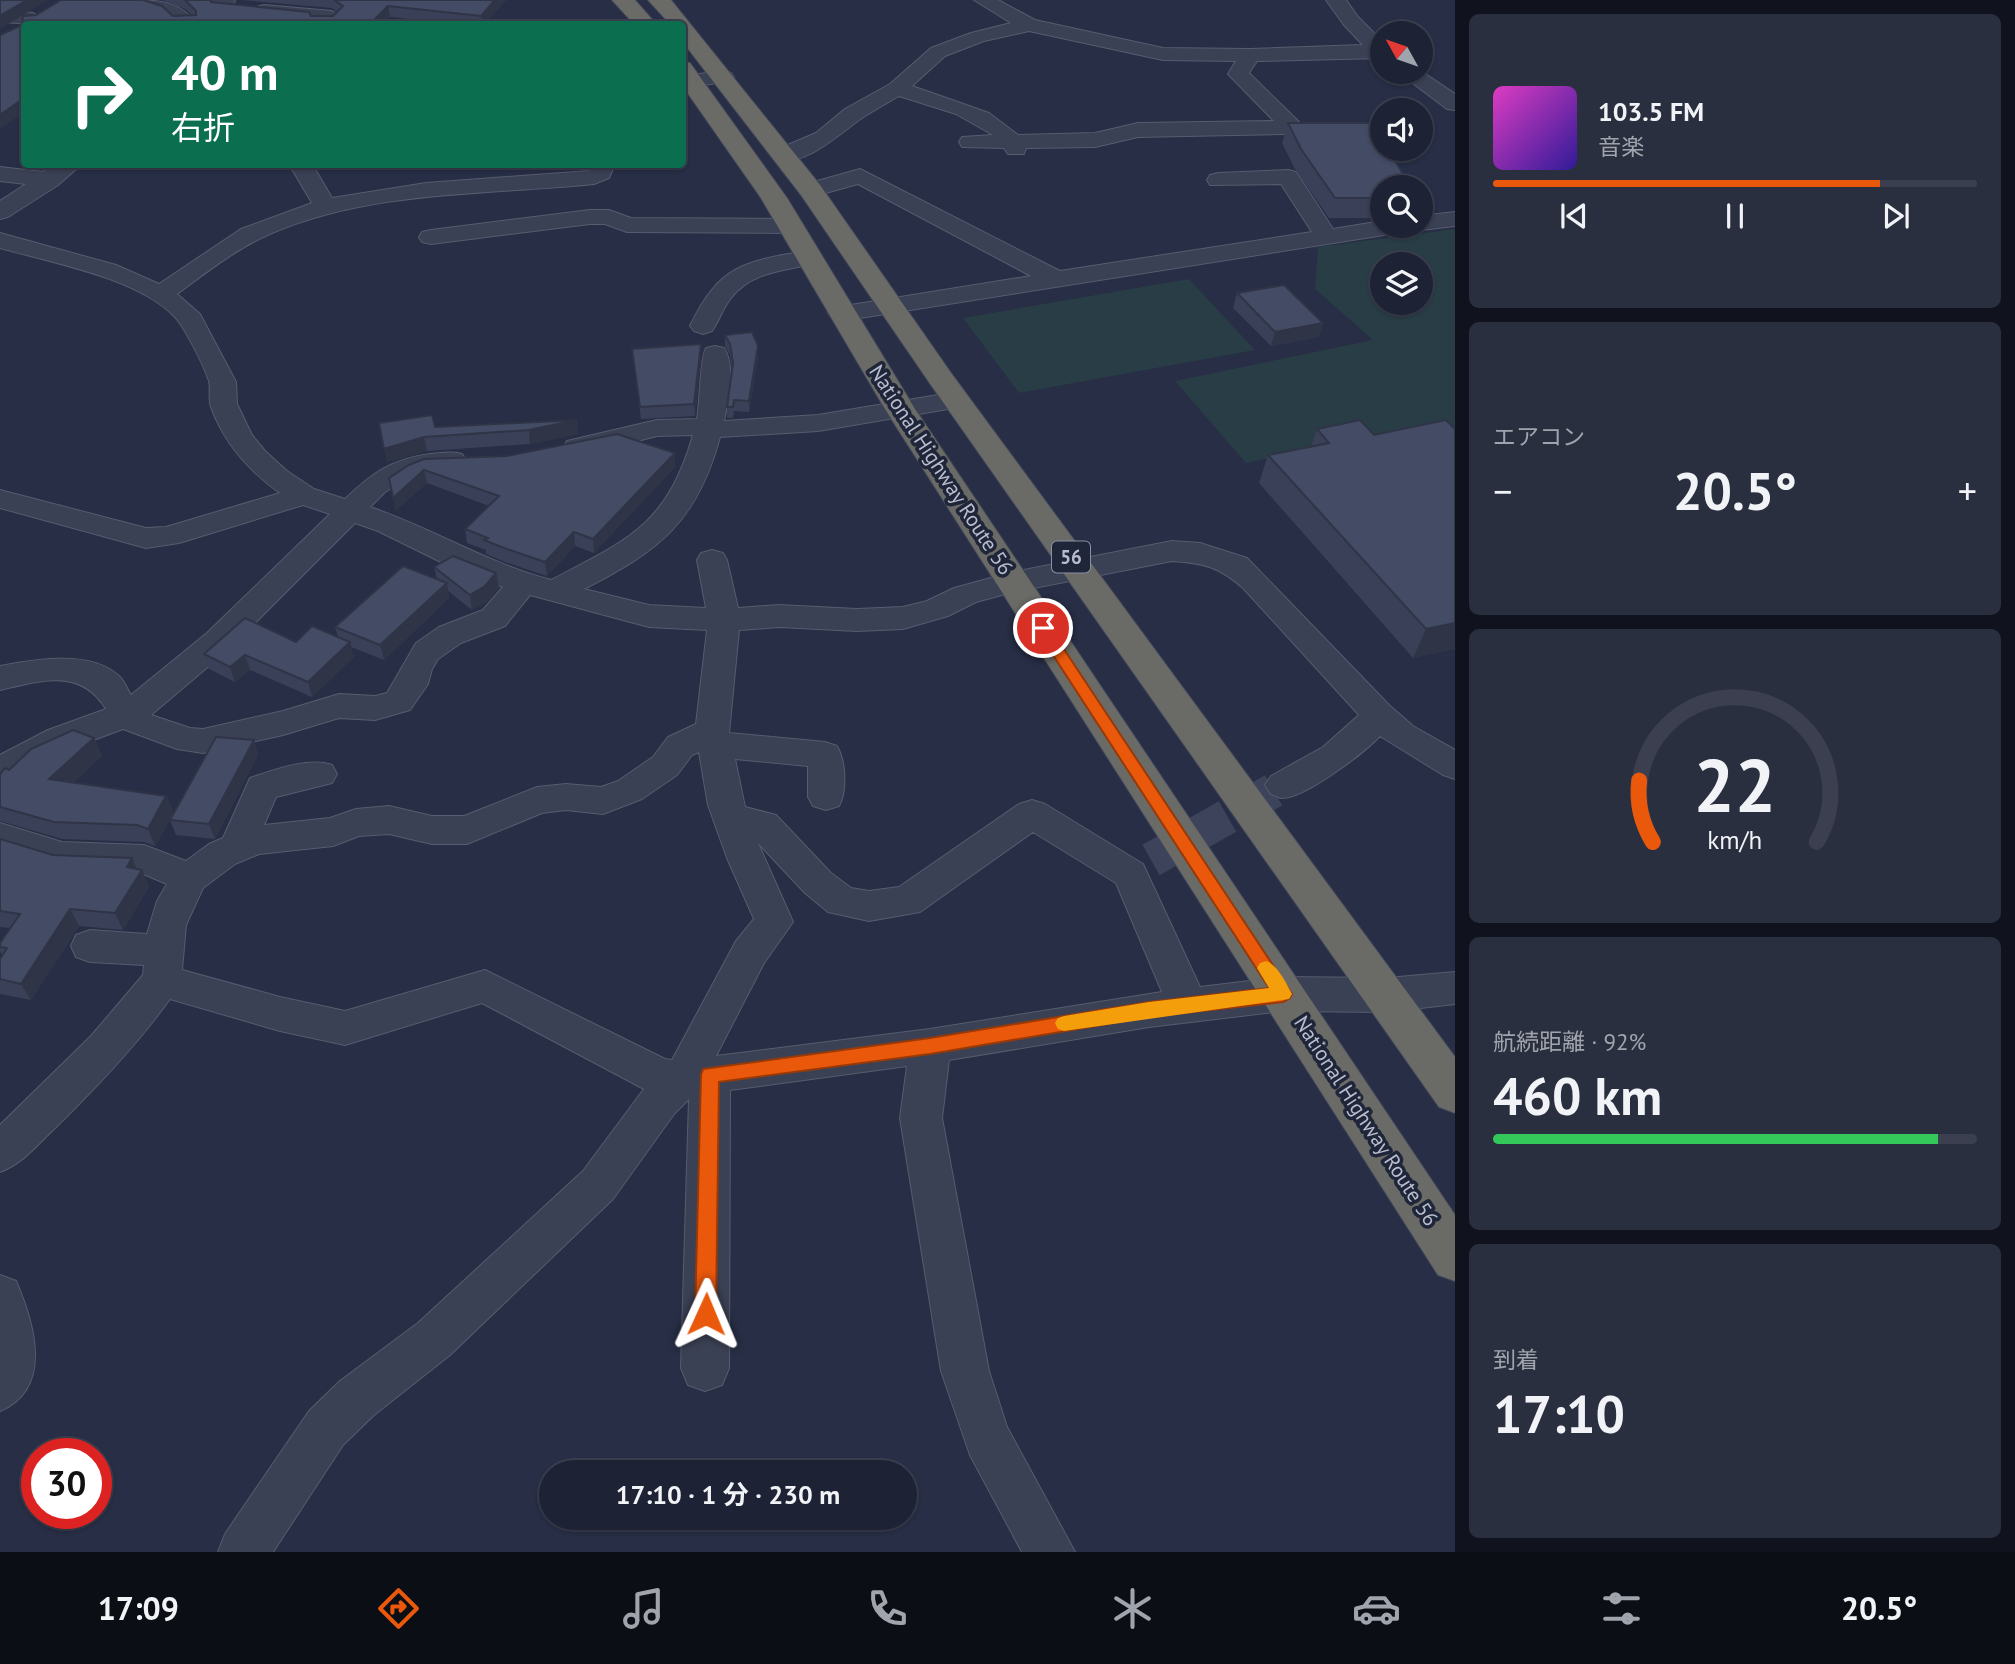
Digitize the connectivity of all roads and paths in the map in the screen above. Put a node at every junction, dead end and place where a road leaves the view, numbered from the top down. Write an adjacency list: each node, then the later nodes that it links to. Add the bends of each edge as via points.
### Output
1 (141, 0): 9 (street, via 173,11)
2 (623, 0): 11 (highway)
3 (659, 0): 12 (highway, National Highway Route 56 / 56)
4 (984, 0): 13 (street)
5 (1336, 0): 15 (street)
6 (230, 10): 10 (street, via 332,17)
7 (0, 16): 8 (street)
8 (21, 21)
9 (184, 21)
10 (327, 21)
11 (642, 21)
12 (678, 21)
13 (1029, 25): 16 (street, via 1163,54); 20 (street, via 938,52)
14 (686, 40): 18 (highway, National Highway Route 56 / 56)
15 (1370, 40)
16 (1258, 49): 17 (street); 22 (street, via 1238,74 1288,122 1285,127 1138,130 1095,140)
17 (1370, 51)
18 (696, 77): 24 (highway, National Highway Route 56 / 56); 39 (highway, National Highway Route 56 / 56)
19 (1426, 84): 21 (street)
20 (897, 88): 22 (street, via 984,118); 24 (street, via 824,138)
21 (1455, 104)
22 (1013, 141): 23 (street); 25 (street)
23 (970, 142)
24 (784, 155): 33 (highway, National Highway Route 56 / 56)
25 (1020, 162)
26 (66, 168): 30 (street)
27 (302, 168): 34 (street)
28 (603, 168): 32 (street, via 594,177)
29 (0, 174): 30 (street)
30 (50, 180): 35 (street)
31 (1218, 180): 41 (street, via 1288,177)
32 (529, 182): 34 (street, via 425,188); 38 (street)
33 (811, 190): 45 (street, via 860,176); 47 (highway, National Highway Route 56 / 56)
34 (326, 206): 46 (street, via 233,243)
35 (0, 212)
36 (1455, 219): 37 (street)
37 (1433, 221)
38 (544, 224): 39 (street, via 609,217 627,225); 42 (street)
39 (790, 226): 44 (highway, National Highway Route 56 / 56)
40 (1370, 230): 41 (street)
41 (1326, 236): 45 (street)
42 (431, 237)
43 (0, 240): 46 (street, via 107,270)
44 (807, 258): 48 (highway, National Highway Route 56 / 56); 49 (street, via 761,265 740,274 711,307)
45 (1056, 279): 47 (street)
46 (160, 295): 56 (street, via 187,314 223,382 223,404 239,437 276,477)
47 (891, 306): 48 (street); 51 (highway, National Highway Route 56 / 56)
48 (841, 313): 52 (highway, National Highway Route 56 / 56)
49 (704, 327)
50 (715, 354): 53 (street, via 717,380)
51 (956, 400): 52 (street); 60 (highway, National Highway Route 56 / 56)
52 (900, 409): 53 (street, via 818,423); 61 (highway, National Highway Route 56 / 56)
53 (708, 428): 54 (street, via 657,428); 62 (street, via 697,469 669,519 642,541)
54 (547, 453)
55 (481, 460): 58 (street, via 408,466 376,486)
56 (304, 495): 57 (street, via 168,536 146,538); 58 (street)
57 (0, 499)
58 (351, 512): 62 (street); 65 (street, via 218,640)
59 (712, 560): 63 (street)
60 (1080, 569): 61 (street); 66 (street, via 1172,551 1200,553 1236,565); 81 (highway, National Highway Route 56 / 56)
61 (1013, 582): 63 (street, via 903,618); 80 (highway, National Highway Route 56 / 56)
62 (538, 587): 63 (street, via 649,616); 65 (street, via 494,618 450,635 427,651 398,702 375,708 339,706 203,741 140,724)
63 (724, 619): 67 (street)
64 (0, 678): 65 (street, via 45,669 83,672 107,684)
65 (126, 715): 69 (street, via 60,739)
66 (1378, 715): 68 (street, via 1401,736); 71 (street, via 1364,735 1343,752)
67 (713, 737): 72 (street, via 825,755); 73 (street); 75 (street, via 680,746 664,766 630,790 603,801 537,800 467,830 432,830 389,820 356,823 333,832 256,840)
68 (1455, 766)
69 (0, 770)
70 (320, 774): 75 (street, via 262,787)
71 (1283, 785)
72 (825, 797)
73 (732, 821): 82 (street, via 764,825 841,901 869,906 907,901 1032,814 1140,867); 84 (street, via 774,922 750,952)
74 (0, 837): 76 (street, via 62,856 144,859)
75 (237, 848): 76 (street)
76 (190, 878): 78 (street, via 167,925)
77 (90, 946): 78 (street)
78 (163, 966): 84 (street, via 279,1014 345,1028 485,986 660,1077); 86 (street, via 139,1012 90,1068)
79 (1455, 988): 81 (street)
80 (1283, 994): 81 (street); 82 (street); 87 (highway, National Highway Route 56 / 56)
81 (1387, 995): 85 (highway, National Highway Route 56 / 56)
82 (1188, 1005): 83 (street)
83 (930, 1046): 84 (street); 92 (street, via 921,1118 965,1371 987,1438)
84 (696, 1076): 89 (street); 91 (street, via 659,1101 598,1185 434,1339 326,1428)
85 (1455, 1093)
86 (0, 1153)
87 (1455, 1258)
88 (0, 1297): 90 (street, via 13,1355)
89 (705, 1368)
90 (0, 1387)
91 (243, 1552)
92 (1050, 1552)

